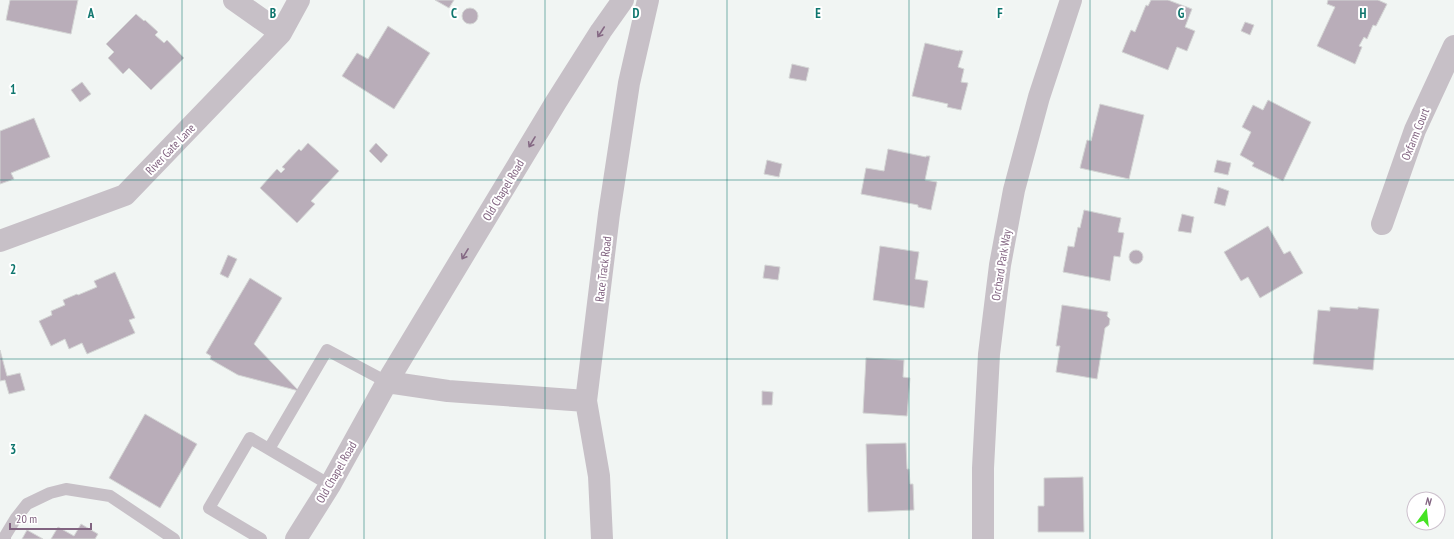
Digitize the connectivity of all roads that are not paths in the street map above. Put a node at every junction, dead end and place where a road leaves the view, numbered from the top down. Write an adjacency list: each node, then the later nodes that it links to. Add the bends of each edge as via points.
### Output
1 (234, 0): 6 (street)
2 (299, 0): 6 (street, River Gate Lane)
3 (623, 0): 10 (street, Old Chapel Road, one-way to 10, via 556,102)
4 (648, 0): 11 (street, Race Track Road, via 629,83 609,214)
5 (1071, 0): 19 (street, Orchard Park Way, via 1039,98 1014,190 1000,265 989,354 983,468)
6 (281, 33): 9 (street, River Gate Lane, via 125,195)
7 (1454, 46): 8 (street, Oxfarm Court, via 1415,130)
8 (1382, 224)
9 (0, 241)
10 (387, 382): 11 (street, via 448,391); 12 (lane, via 327,350); 13 (street, Old Chapel Road)
11 (586, 401): 18 (street, Race Track Road, via 599,476)
12 (269, 449): 13 (lane); 16 (lane, via 250,438 209,508)
13 (330, 485): 17 (street, Old Chapel Road)
14 (6, 539): 15 (lane, via 5,536 27,504 50,493 66,489 110,496)
15 (174, 539)
16 (261, 539)
17 (296, 539)
18 (602, 539)
19 (983, 539)

